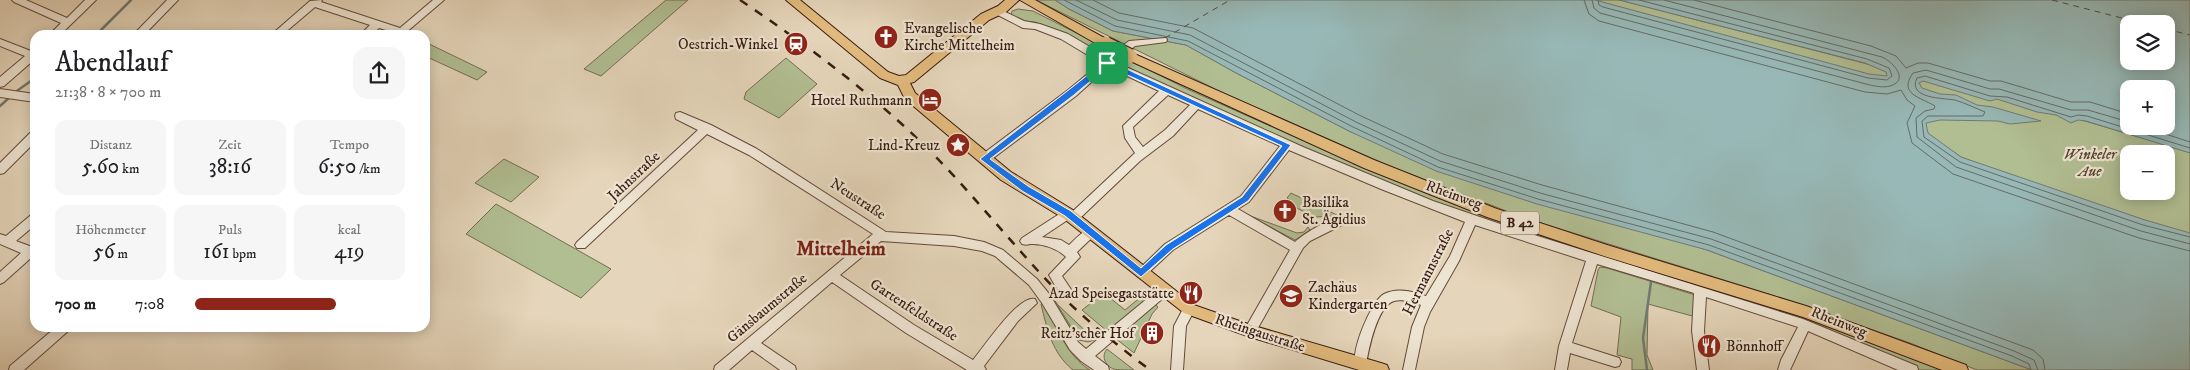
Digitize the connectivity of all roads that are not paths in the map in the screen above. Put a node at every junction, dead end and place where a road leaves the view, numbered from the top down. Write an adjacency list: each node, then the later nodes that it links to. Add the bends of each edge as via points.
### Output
1 (17, 0): 11 (street)
2 (91, 0): 11 (street)
3 (173, 0): 15 (street)
4 (439, 0): 19 (street)
5 (792, 0): 25 (main road, via 884,75)
6 (1013, 0): 9 (main road)
7 (1026, 0): 10 (main road, B 42)
8 (315, 2): 12 (street); 16 (street)
9 (999, 5): 10 (main road); 13 (street, Rheinweg); 25 (main road)
10 (1042, 9): 81 (main road, B 42, bridge, via 1130,56 1369,164 1492,213 1806,312)
11 (68, 22): 14 (street)
12 (378, 23): 17 (street); 18 (street)
13 (1020, 24): 24 (street, Rheinweg, via 1059,40 1098,62)
14 (59, 30)
15 (143, 30)
16 (282, 30)
17 (370, 30)
18 (397, 30)
19 (404, 30)
20 (1162, 40): 24 (street, via 1131,43)
21 (0, 42): 22 (street)
22 (30, 53)
23 (30, 57): 26 (street)
24 (1107, 63): 27 (street, Rheinweg); 36 (street, via 1072,94)
25 (904, 81): 36 (main road, Rheingaustraße, via 910,96)
26 (0, 83)
27 (1167, 90): 30 (street, Rheinweg); 35 (street, via 1128,126 1127,131)
28 (8, 94): 29 (street)
29 (30, 97)
30 (1197, 104): 34 (street, Rheinweg); 35 (street, via 1169,133)
31 (680, 116): 32 (street, Neustraße)
32 (707, 128): 44 (street, Neustraße, via 753,152); 46 (street, Jahnstraße)
33 (30, 140): 37 (street)
34 (1287, 145): 38 (street, via 1245,199); 40 (street, Rheinweg)
35 (1142, 153): 39 (street)
36 (984, 159): 39 (main road, Rheingaustraße)
37 (0, 170)
38 (1230, 210): 47 (street); 52 (street, via 1170,247)
39 (1071, 216): 43 (main road, Rheingaustraße); 49 (street, via 1026,241 1061,245)
40 (1472, 219): 51 (street, Rheinweg); 58 (street, Hermannstraße)
41 (30, 221): 45 (street)
42 (1338, 222): 47 (street, via 1306,238)
43 (1092, 232): 49 (street); 52 (main road, Rheingaustraße)
44 (884, 236): 53 (street, Gänsbaumstraße, via 868,242); 66 (street, Neustraße, via 954,241 991,249 1018,268 1046,299 1070,341)
45 (3, 240): 48 (street)
46 (581, 245)
47 (1298, 249): 62 (street)
48 (30, 251)
49 (1069, 252): 55 (street, via 1074,257 1055,274)
50 (30, 254): 54 (street)
51 (1593, 259): 57 (street, Rheinweg); 65 (street)
52 (1141, 273): 56 (main road, Rheingaustraße)
53 (831, 275): 64 (street, Gänsbaumstraße); 69 (street, Gartenfeldstraße)
54 (0, 279)
55 (1066, 291)
56 (1164, 291): 60 (main road, Rheingaustraße); 66 (street)
57 (1700, 292): 61 (street, Rheinweg); 78 (street, via 1697,328)
58 (1430, 302): 68 (street, via 1394,296 1384,301 1374,318); 76 (street, Hermannstraße, via 1418,327)
59 (1031, 304): 69 (street, via 1014,316)
60 (1189, 308): 62 (main road, Rheingaustraße); 74 (street, via 1180,326)
61 (1805, 325): 79 (street); 80 (street, Rheinweg)
62 (1250, 331): 68 (main road, Rheingaustraße)
63 (58, 332): 70 (street)
64 (751, 342): 71 (street, Gänsbaumstraße); 72 (street)
65 (1565, 346): 67 (street); 77 (street)
66 (1085, 357): 73 (street, Neustraße)
67 (1615, 362)
68 (1360, 364): 75 (main road, Rheingaustraße)
69 (976, 369)
70 (15, 370)
71 (720, 370)
72 (790, 370)
73 (1103, 370)
74 (1177, 370)
75 (1381, 370)
76 (1409, 370)
77 (1561, 370)
78 (1702, 370)
79 (1784, 370)
80 (1912, 370)
81 (1960, 370)

